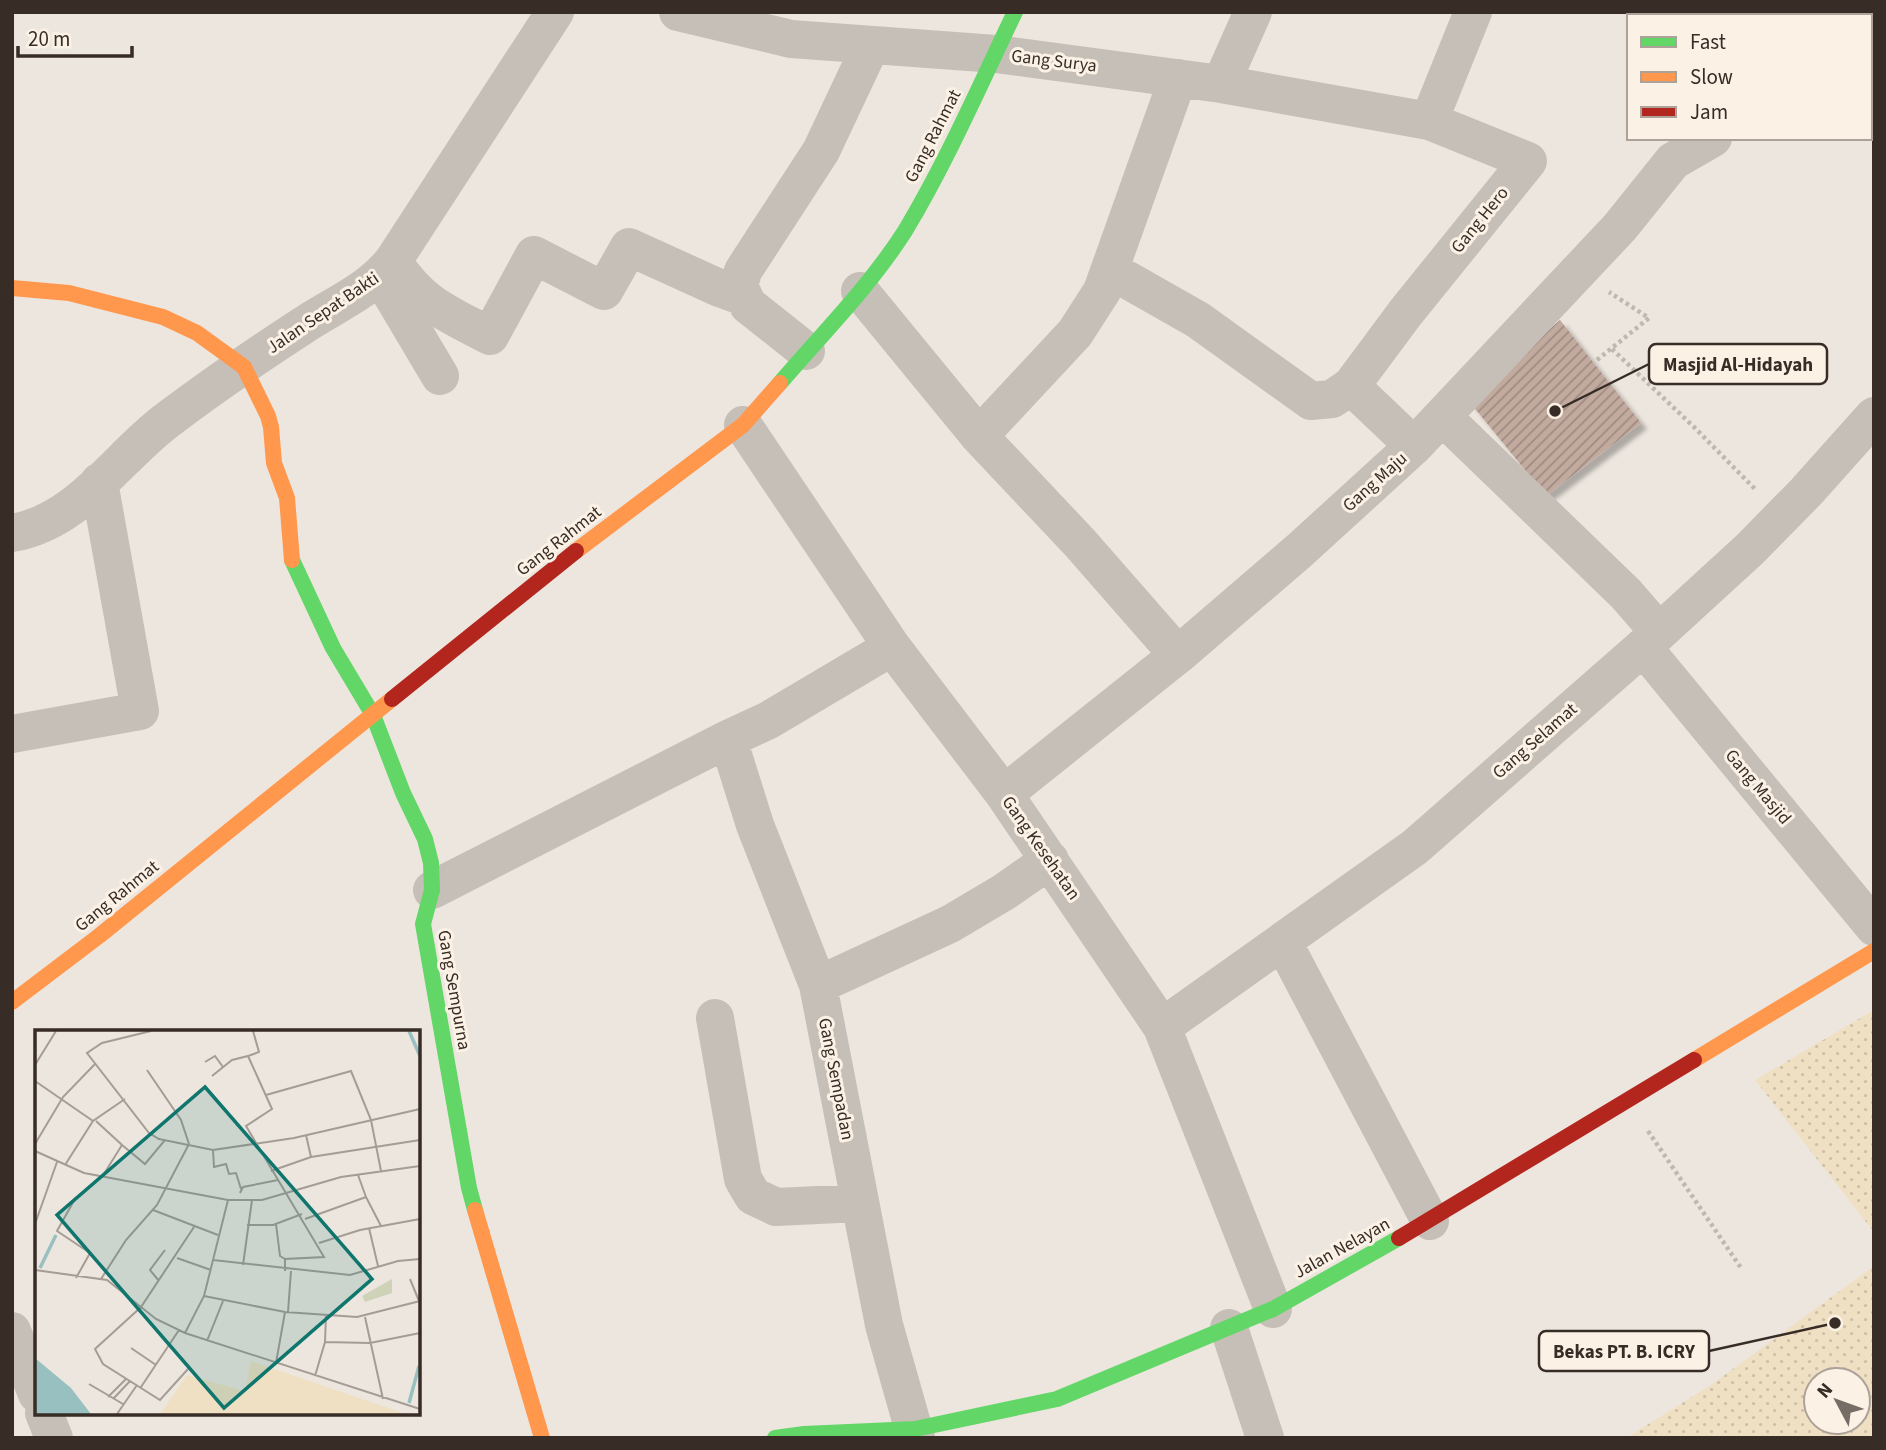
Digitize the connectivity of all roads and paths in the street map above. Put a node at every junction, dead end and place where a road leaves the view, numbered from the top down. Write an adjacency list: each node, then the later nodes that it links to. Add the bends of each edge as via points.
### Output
1 (555, 12): 13 (street, Jalan Sepat Bakti)
2 (678, 12): 6 (street, Gang Surya)
3 (1015, 12): 8 (street, Gang Rahmat)
4 (1252, 12): 10 (street)
5 (1473, 12): 11 (street)
6 (796, 26): 7 (street, Gang Surya)
7 (871, 45): 8 (street, Gang Surya); 17 (street, via 821,151 743,271)
8 (996, 54): 9 (street, Gang Surya); 16 (street, Gang Rahmat, via 904,232)
9 (1178, 78): 10 (street, Gang Surya); 14 (street)
10 (1221, 84): 11 (street, Gang Surya)
11 (1429, 121): 24 (street, Gang Hero, via 1528,161)
12 (1710, 140): 25 (street, Gang Maju, via 1673,162 1620,227)
13 (387, 268): 17 (street, via 431,305 490,336 534,255 604,291 629,247); 22 (street, Jalan Sepat Bakti, via 361,292); 23 (street)
14 (1110, 270): 24 (street, via 1198,320 1311,401 1332,399); 28 (street, via 1075,333)
15 (12, 288): 22 (street, via 69,293 163,317 197,333)
16 (860, 291): 20 (street, Gang Rahmat); 28 (street)
17 (742, 296): 20 (street)
18 (1649, 318): 19 (path)
19 (1612, 349): 21 (path); 31 (path)
20 (806, 351): 26 (street, Gang Rahmat)
21 (1597, 360)
22 (244, 367): 30 (street, Jalan Sepat Bakti, via 164,422); 36 (street, Gang Sempurna, via 271,427 274,463 287,498 292,563 333,648)
23 (440, 376)
24 (1351, 386): 29 (street)
25 (1443, 417): 29 (street, Gang Maju); 33 (street, Gang Masjid, via 1626,594)
26 (743, 425): 34 (street, Gang Kesehatan); 36 (street, Gang Rahmat, via 551,570)
27 (1870, 428): 31 (street, Gang Selamat)
28 (979, 436): 35 (street)
29 (1414, 446): 35 (street, Gang Maju)
30 (99, 482): 32 (street, Jalan Sepat Bakti, via 65,512); 37 (street, via 140,711)
31 (1782, 517): 33 (street, Gang Selamat)
32 (12, 533)
33 (1651, 640): 42 (street, Gang Masjid); 43 (street, Gang Selamat, via 1415,847)
34 (892, 648): 38 (street); 39 (street, Gang Kesehatan)
35 (1178, 655): 39 (street, Gang Maju)
36 (373, 715): 41 (street, Gang Sempurna, via 425,839); 46 (street, Gang Rahmat)
37 (12, 734)
38 (728, 739): 41 (street); 45 (street, Gang Sempadan, via 755,825)
39 (1004, 794): 40 (street, Gang Kesehatan)
40 (1050, 860): 45 (street, via 950,924); 48 (street, Gang Kesehatan)
41 (432, 890): 60 (street, Gang Sempurna, via 423,923 468,1188)
42 (1874, 927)
43 (1283, 942): 48 (street, Gang Selamat); 51 (street)
44 (1874, 951): 49 (street, Jalan Nelayan)
45 (818, 985): 50 (street, Gang Sempadan)
46 (12, 1002)
47 (715, 1018): 50 (street, via 743,1179 753,1196 776,1208)
48 (1163, 1027): 53 (street, Gang Kesehatan)
49 (1628, 1101): 51 (street, Jalan Nelayan); 52 (path)
50 (860, 1203): 58 (street, Gang Sempadan, via 884,1325)
51 (1430, 1221): 53 (street, Jalan Nelayan)
52 (1741, 1268)
53 (1273, 1309): 54 (street, Jalan Nelayan)
54 (1229, 1328): 58 (street, Jalan Nelayan, via 1057,1399); 62 (street)
55 (12, 1331): 56 (street)
56 (35, 1389)
57 (45, 1415): 59 (street)
58 (916, 1433): 61 (street, Jalan Nelayan)
59 (54, 1438)
60 (542, 1438)
61 (775, 1438)
62 (1265, 1438)

